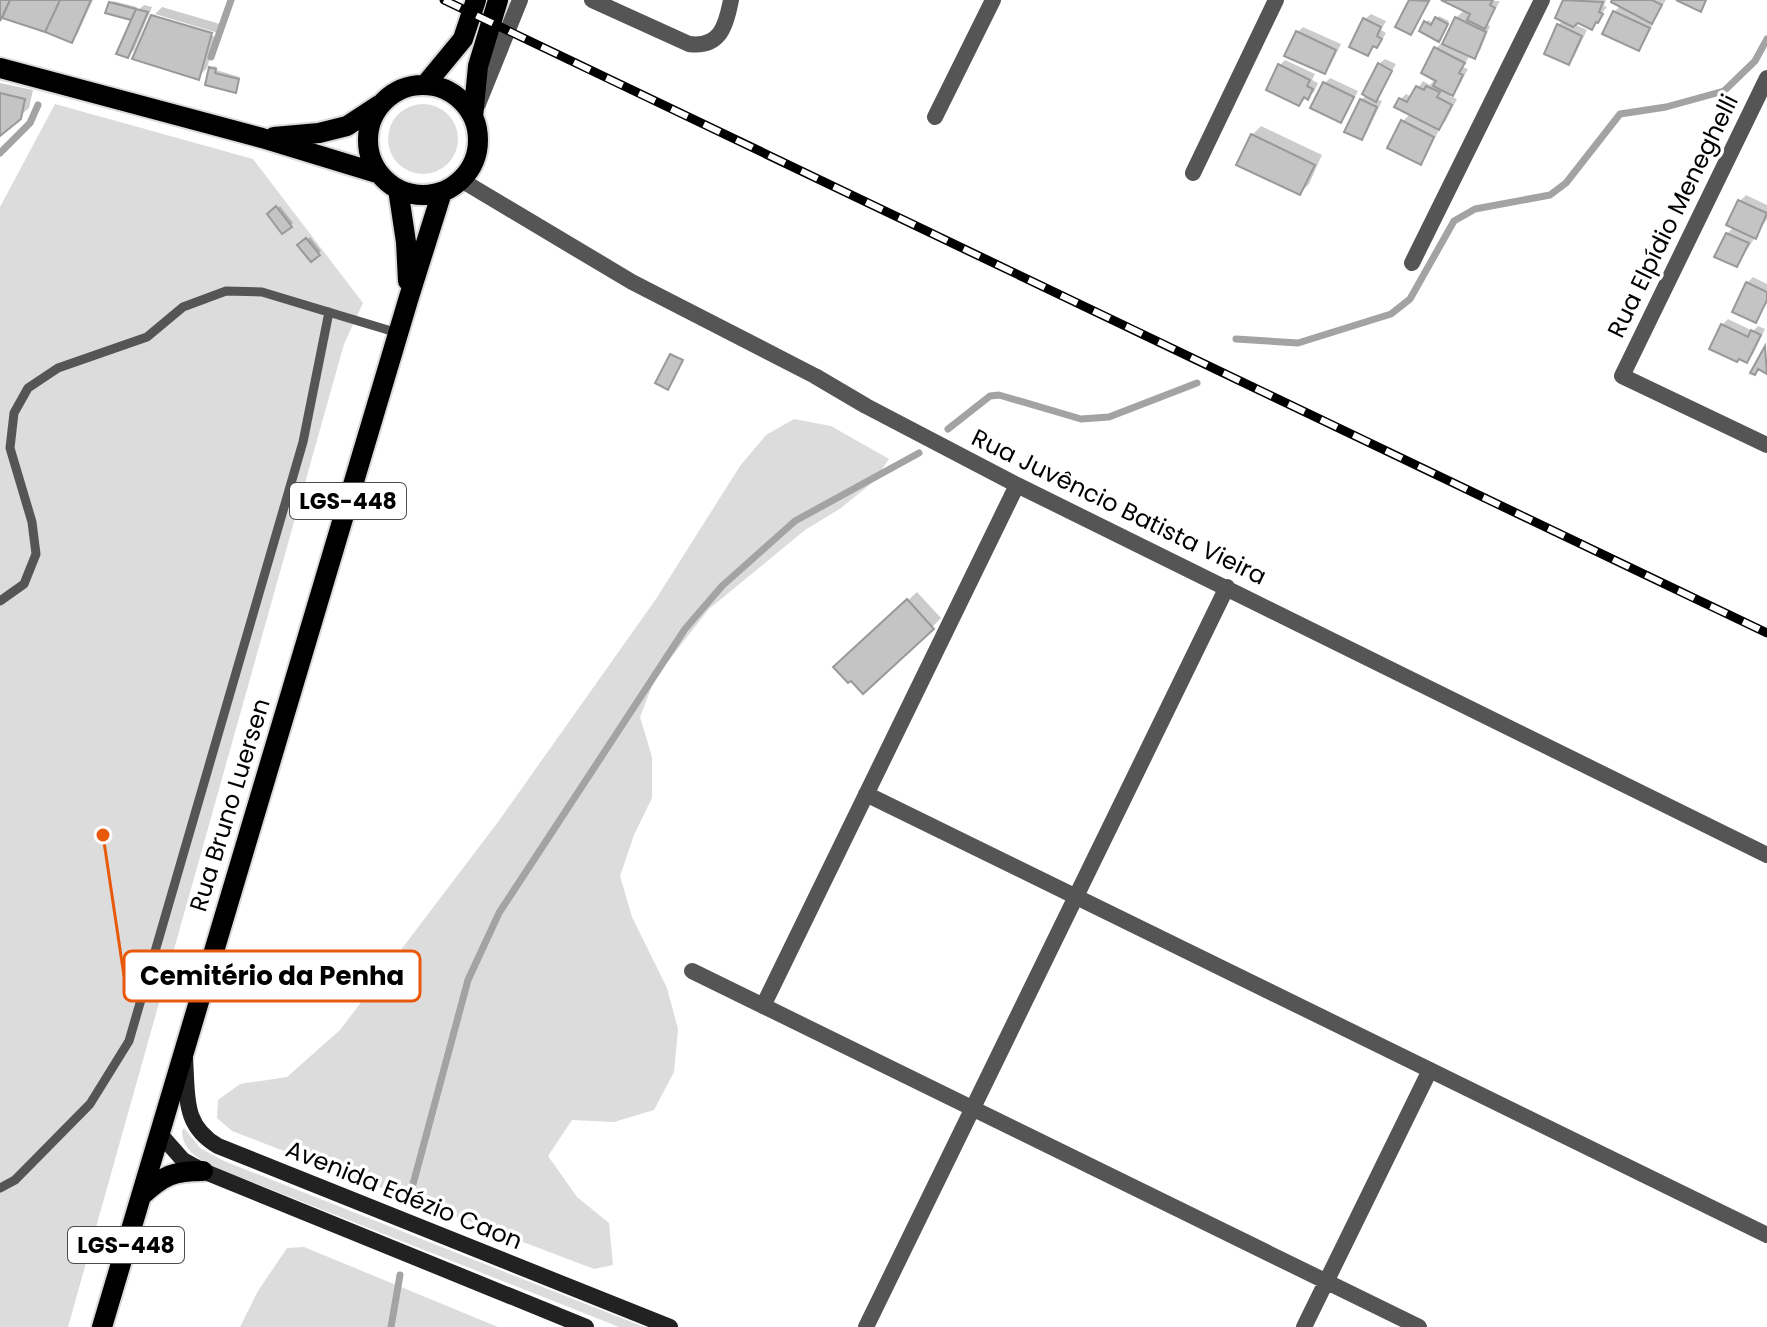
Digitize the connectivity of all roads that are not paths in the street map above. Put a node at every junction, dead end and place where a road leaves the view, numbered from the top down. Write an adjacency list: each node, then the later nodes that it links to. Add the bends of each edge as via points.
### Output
1 (476, 0): 11 (main road, via 463,39)
2 (498, 0): 13 (main road, via 478,66)
3 (520, 0): 13 (street)
4 (592, 0): 8 (street, via 701,46 725,27)
5 (993, 0): 14 (street)
6 (1276, 0): 16 (street)
7 (1542, 0): 21 (street)
8 (730, 6)
9 (0, 68): 15 (main road)
10 (1767, 78): 25 (street, Rua Elpídio Meneghelli, via 1622,376)
11 (425, 85): 12 (main road, via 410,86); 13 (main road, via 454,94)
12 (384, 101): 15 (main road, via 347,126); 17 (main road, via 369,129 368,145)
13 (473, 117): 18 (main road, via 477,150)
14 (935, 117)
15 (262, 138): 17 (main road)
16 (1193, 173)
17 (380, 174): 19 (main road)
18 (461, 180): 20 (main road); 26 (street, Rua Juvêncio Batista Vieira, via 632,282)
19 (398, 189): 20 (main road, via 412,194); 22 (main road, Rua Bruno Luersen / LGS-448)
20 (442, 192): 22 (main road, Rua Bruno Luersen / LGS-448)
21 (1412, 263)
22 (409, 297): 24 (main road, Rua Bruno Luersen / LGS-448)
23 (329, 312): 24 (lane); 28 (lane, via 262,292 226,291 183,307 147,337 58,368 28,388 14,413 10,448 36,554 24,584); 39 (lane, via 303,442 129,1041 90,1104 15,1180)
24 (398, 333): 34 (main road, Rua Bruno Luersen / LGS-448)
25 (1767, 445)
26 (1017, 485): 27 (street, Rua Juvêncio Batista Vieira); 29 (street)
27 (1227, 587): 30 (street, Rua Juvêncio Batista Vieira); 31 (street)
28 (0, 601)
29 (866, 794): 31 (street); 33 (street)
30 (1767, 855)
31 (1076, 896): 35 (street); 36 (street)
32 (692, 971): 33 (street)
33 (763, 1006): 36 (street)
34 (184, 1053): 37 (main road, Rua Bruno Luersen / LGS-448); 45 (main road, Avenida Edézio Caon, via 190,1118 218,1146)
35 (1430, 1070): 41 (street); 42 (street)
36 (972, 1109): 42 (street); 46 (street)
37 (160, 1134): 38 (main road, via 183,1160); 40 (main road, Rua Bruno Luersen / LGS-448)
38 (203, 1171): 40 (main road, via 178,1171 159,1179); 44 (main road)
39 (0, 1188)
40 (141, 1196): 43 (main road, Rua Bruno Luersen / LGS-448)
41 (1767, 1235)
42 (1326, 1282): 47 (street); 48 (street)
43 (102, 1327)
44 (586, 1327)
45 (670, 1327)
46 (866, 1327)
47 (1304, 1327)
48 (1419, 1327)

